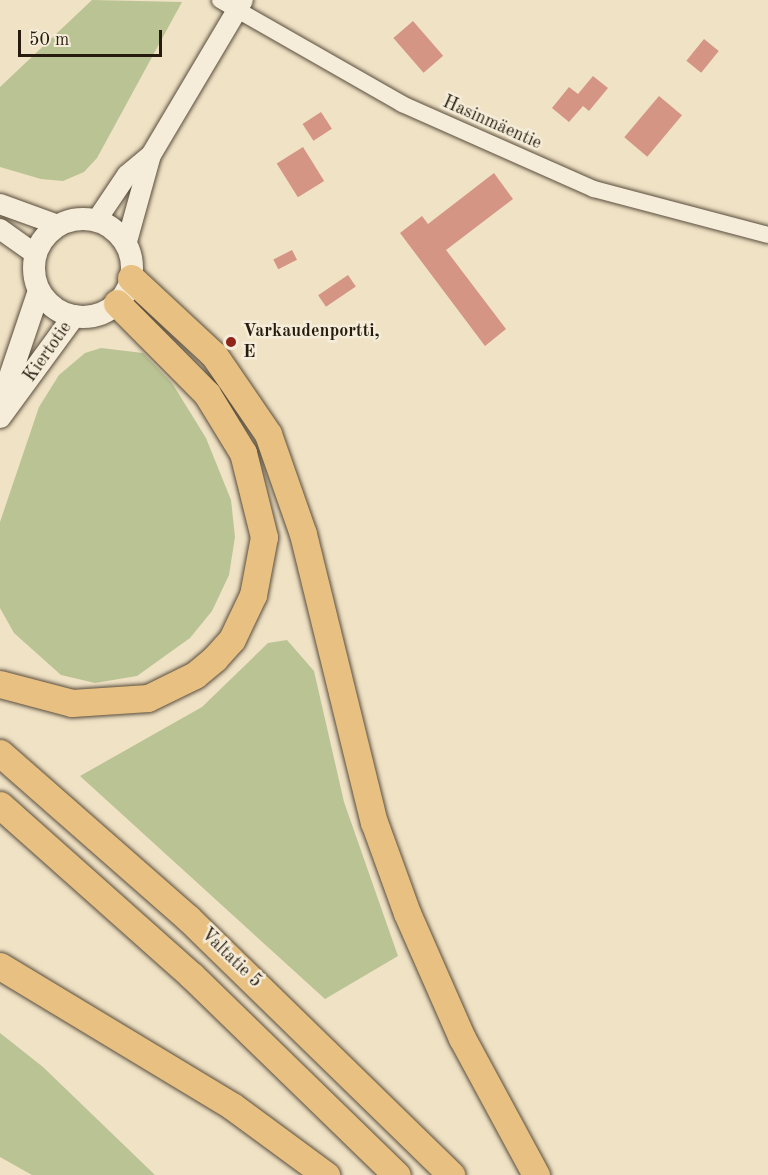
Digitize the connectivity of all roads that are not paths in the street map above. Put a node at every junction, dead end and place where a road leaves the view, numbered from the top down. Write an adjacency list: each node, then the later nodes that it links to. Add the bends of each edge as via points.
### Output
1 (220, 0): 2 (street, Hasinmäentie)
2 (241, 4): 3 (street); 8 (street, Hasinmäentie, via 402,104 594,189)
3 (151, 155): 5 (street, via 127,174); 9 (street)
4 (0, 204): 6 (street)
5 (96, 221): 6 (main road, via 79,219); 9 (main road)
6 (58, 225): 10 (main road)
7 (0, 229): 10 (street)
8 (768, 235)
9 (126, 245): 11 (main road)
10 (35, 254): 12 (main road)
11 (131, 278): 13 (main road); 24 (highway, via 214,355 268,434 303,534 374,822 434,979)
12 (39, 291): 14 (main road, via 54,307); 15 (main road, Kiertotie)
13 (117, 303): 14 (main road, via 93,316); 17 (highway, via 207,394 243,453 264,537 253,595 232,639 215,658 178,686 148,698 72,703)
14 (74, 316): 16 (main road, Kiertotie)
15 (0, 406)
16 (0, 417)
17 (0, 684)
18 (0, 753): 23 (highway, Valtatie 5, via 197,926)
19 (0, 804): 22 (highway, via 191,975)
20 (0, 966): 21 (highway, via 232,1106)
21 (326, 1175)
22 (397, 1175)
23 (451, 1175)
24 (536, 1175)

